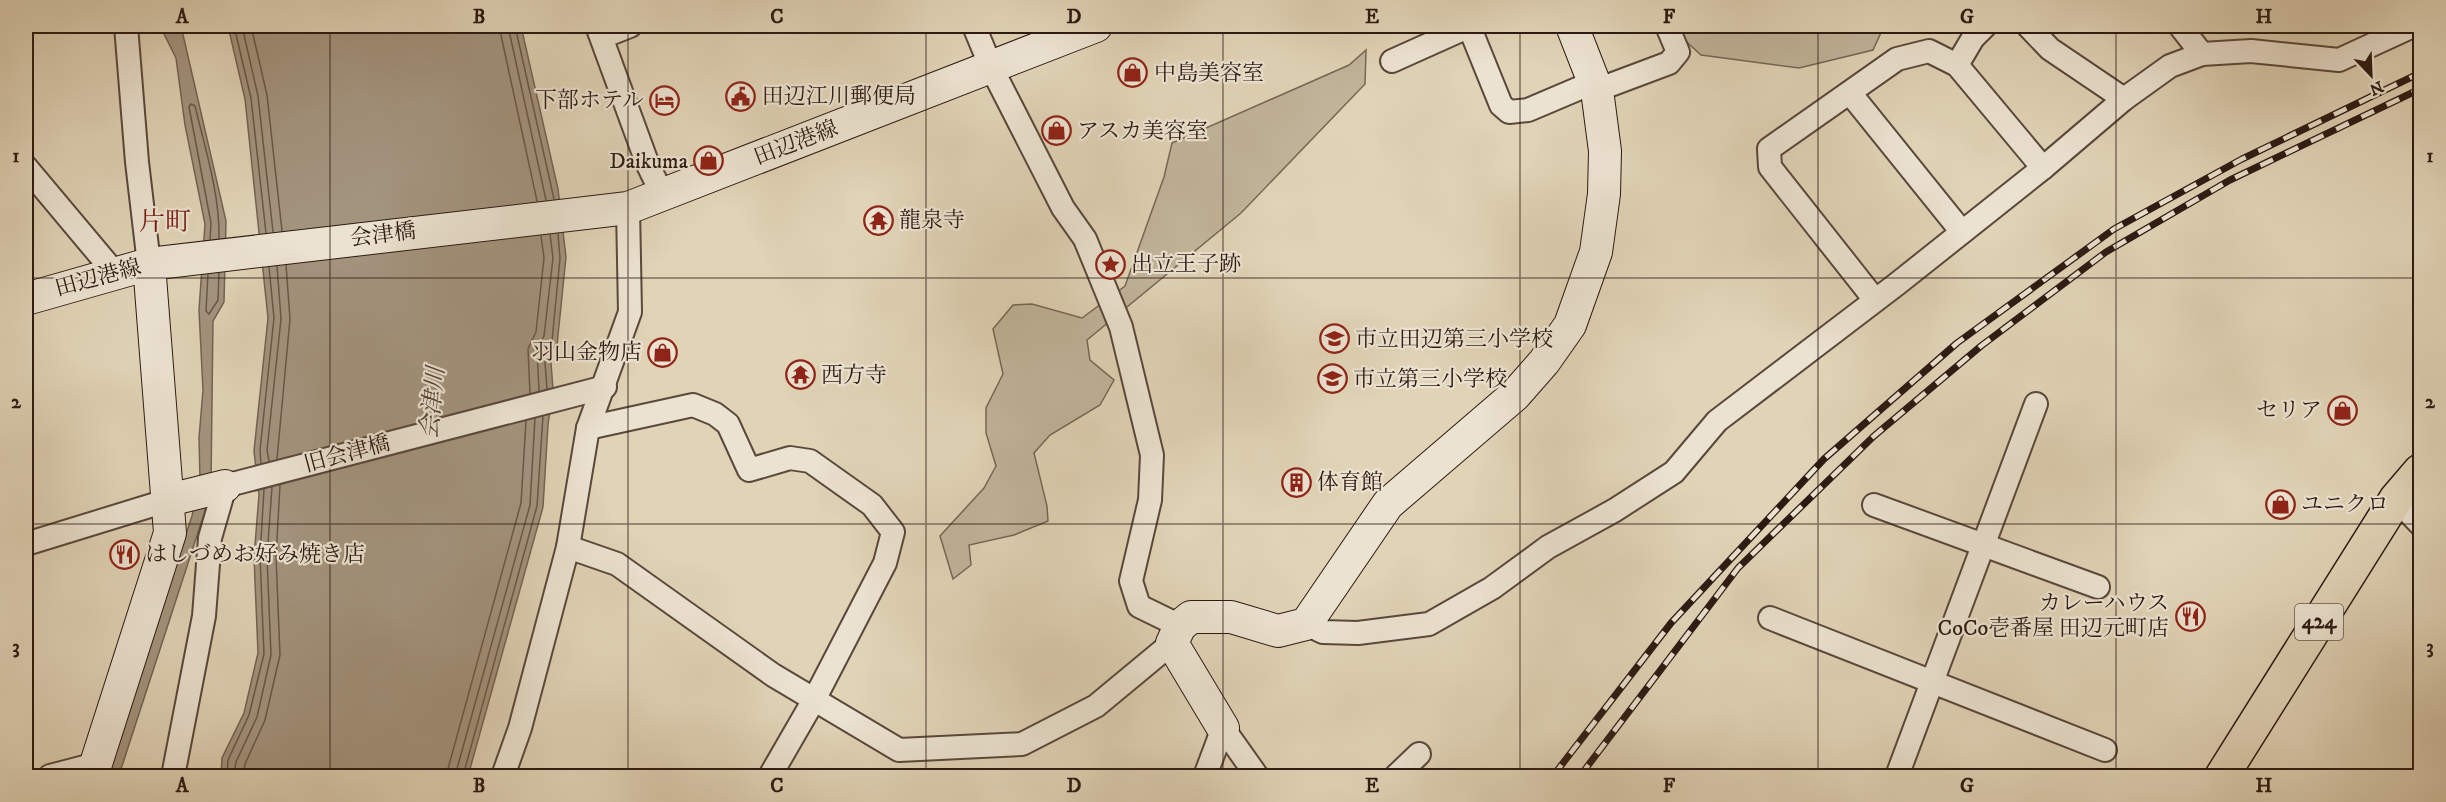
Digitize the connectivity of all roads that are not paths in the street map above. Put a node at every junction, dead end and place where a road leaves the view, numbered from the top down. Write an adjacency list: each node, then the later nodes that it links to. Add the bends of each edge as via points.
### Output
1 (126, 26): 26 (street, via 137,162)
2 (630, 26): 12 (street)
3 (974, 26): 16 (street)
4 (1096, 26): 16 (street, 田辺港線)
5 (1470, 26): 14 (street); 17 (street, via 1501,105 1509,112 1528,110)
6 (1572, 26): 17 (street)
7 (1667, 26): 17 (street, via 1678,52 1669,63)
8 (1985, 26): 15 (street, via 1973,38)
9 (2028, 26): 19 (street, via 2050,49)
10 (2180, 26): 13 (street)
11 (2413, 26): 13 (street, via 2339,60 2251,51)
12 (599, 31): 22 (street, via 648,165)
13 (2202, 54): 19 (street, via 2170,66)
14 (1392, 61)
15 (1958, 65): 18 (street, via 1929,51 1897,59); 20 (street)
16 (991, 67): 22 (street, 田辺港線); 45 (street, via 1063,208 1085,238 1121,327 1152,455 1150,500 1131,581 1139,606)
17 (1596, 86): 44 (street, via 1605,151 1604,194 1596,252 1570,325 1515,395 1388,504)
18 (1850, 93): 25 (street); 29 (street, via 1769,149 1770,166)
19 (2124, 99): 20 (street)
20 (2043, 168): 25 (street)
21 (31, 180): 27 (street)
22 (663, 195): 23 (street, 田辺港線)
23 (628, 208): 24 (street, 田辺港線); 30 (street, via 630,312)
24 (594, 212): 26 (street, 会津橋)
25 (1962, 232): 29 (street)
26 (160, 262): 27 (street, 田辺港線); 36 (street)
27 (114, 272): 28 (street, 田辺港線)
28 (26, 299)
29 (1875, 300): 44 (street, via 1717,421 1674,472 1429,624 1358,633 1323,632)
30 (605, 387): 32 (street); 34 (street, 旧会津橋)
31 (2036, 404): 40 (street)
32 (588, 428): 41 (street); 47 (street, via 693,405 728,424 749,470 790,458 810,461 872,505 893,532 885,563)
33 (2421, 471): 35 (highway, 424)
34 (225, 486): 36 (street); 53 (street, via 210,538 204,616)
35 (2397, 499): 38 (street); 60 (highway, 424)
36 (170, 500): 39 (street); 51 (street, via 170,533)
37 (1874, 505): 40 (street)
38 (2421, 524)
39 (26, 544)
40 (1983, 545): 42 (street); 46 (street)
41 (568, 546): 47 (street, via 617,564 773,675); 54 (street, via 520,728)
42 (2098, 587)
43 (1770, 618): 46 (street)
44 (1306, 624): 45 (street, via 1278,631 1231,616 1191,617)
45 (1176, 634): 47 (street, via 1096,706 1022,744 899,750); 48 (street)
46 (1932, 682): 49 (street); 59 (street)
47 (814, 698): 55 (street)
48 (1223, 728): 56 (street); 57 (street)
49 (2105, 750)
50 (1419, 754): 58 (street)
51 (94, 770): 52 (street)
52 (50, 777)
53 (174, 777)
54 (503, 777)
55 (770, 777)
56 (1205, 777)
57 (1257, 777)
58 (1396, 777)
59 (1897, 777)
60 (2222, 777)

